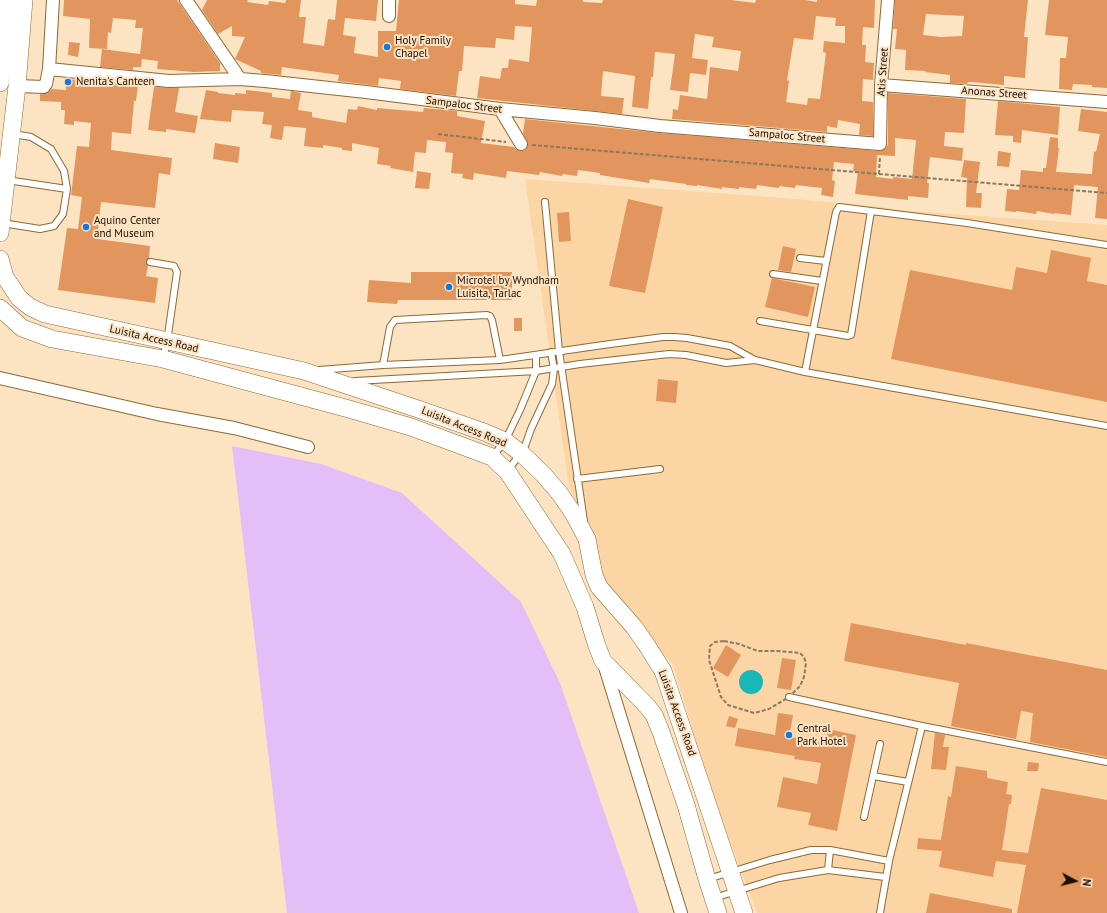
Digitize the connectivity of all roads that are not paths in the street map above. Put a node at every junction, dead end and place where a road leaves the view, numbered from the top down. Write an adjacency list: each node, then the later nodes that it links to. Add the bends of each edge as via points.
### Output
1 (8, 0): 10 (main road)
2 (24, 0): 13 (main road)
3 (53, 0): 8 (street)
4 (186, 0): 9 (street)
5 (389, 0): 7 (street)
6 (888, 0): 12 (street, Atis Street)
7 (390, 16)
8 (49, 69): 9 (street, Sampaloc Street, via 169,81); 13 (street, via 45,86)
9 (240, 79): 15 (street, Sampaloc Street, via 358,91)
10 (0, 80): 11 (main road); 13 (main road)
11 (0, 83)
12 (881, 85): 14 (street, Anonas Street); 18 (street, Atis Street)
13 (17, 86): 16 (main road)
14 (1107, 102)
15 (500, 110): 17 (street); 18 (street, Sampaloc Street)
16 (11, 133): 19 (main road); 20 (lane, via 31,137 50,150 64,171)
17 (521, 144)
18 (880, 144)
19 (6, 180): 20 (lane); 23 (main road)
20 (67, 189): 23 (lane, via 63,214 54,226 40,229)
21 (545, 202): 36 (lane)
22 (871, 211): 25 (lane); 28 (lane, via 838,208); 34 (lane, via 852,333 848,336)
23 (0, 223): 24 (main road)
24 (0, 233)
25 (1107, 245)
26 (800, 258): 28 (lane)
27 (0, 259): 35 (main road, Luisita Access Road, via 4,277 19,298 44,314)
28 (826, 261): 31 (lane)
29 (150, 262): 35 (lane, via 174,266 177,272)
30 (773, 274): 31 (lane)
31 (822, 281): 34 (lane)
32 (0, 308): 39 (main road, Luisita Access Road, via 22,328 52,339)
33 (760, 321): 34 (lane)
34 (812, 330): 47 (lane)
35 (167, 342): 39 (lane); 45 (main road, Luisita Access Road)
36 (559, 351): 37 (lane); 41 (lane, via 674,337 730,346); 43 (lane)
37 (551, 352): 38 (lane); 44 (lane)
38 (536, 355): 40 (lane); 46 (lane)
39 (163, 359): 54 (main road, Luisita Access Road, via 411,427)
40 (500, 360): 42 (lane); 42 (lane, via 492,320 487,315 396,320 390,327)
41 (755, 360): 43 (lane, via 726,363 669,354); 47 (lane)
42 (383, 365): 45 (lane)
43 (562, 367): 44 (lane); 57 (lane)
44 (554, 369): 46 (lane); 53 (lane, via 552,384)
45 (304, 371): 49 (main road, Luisita Access Road)
46 (536, 371): 49 (lane); 51 (lane)
47 (805, 372): 50 (lane)
48 (0, 378): 52 (street, via 157,414 234,428)
49 (339, 382): 51 (main road, Luisita Access Road)
50 (1107, 426)
51 (505, 441): 53 (main road, Luisita Access Road); 54 (lane)
52 (308, 447)
53 (522, 454): 56 (lane); 58 (main road, Luisita Access Road, via 560,494)
54 (492, 457): 56 (main road, Luisita Access Road)
55 (660, 469): 57 (lane)
56 (507, 471): 59 (main road, Luisita Access Road, via 562,554 585,607)
57 (577, 479): 58 (lane)
58 (587, 539): 70 (main road, Luisita Access Road, via 599,587 634,628 663,671)
59 (603, 661): 72 (main road, Luisita Access Road, via 654,715 686,805); 75 (street)
60 (789, 697): 61 (lane)
61 (922, 726): 63 (lane); 65 (lane)
62 (880, 744): 64 (lane)
63 (1107, 762)
64 (873, 776): 65 (lane); 66 (lane)
65 (908, 782): 68 (lane)
66 (864, 817)
67 (830, 850): 68 (lane); 69 (lane); 70 (lane, via 811,850)
68 (889, 861): 71 (lane)
69 (828, 870): 71 (lane); 73 (lane, via 779,878)
70 (730, 871): 72 (lane); 73 (main road, Luisita Access Road)
71 (886, 878): 77 (lane)
72 (707, 879): 74 (main road, Luisita Access Road)
73 (736, 892): 74 (lane); 76 (main road, Luisita Access Road)
74 (715, 906)
75 (681, 913)
76 (744, 913)
77 (880, 913)

